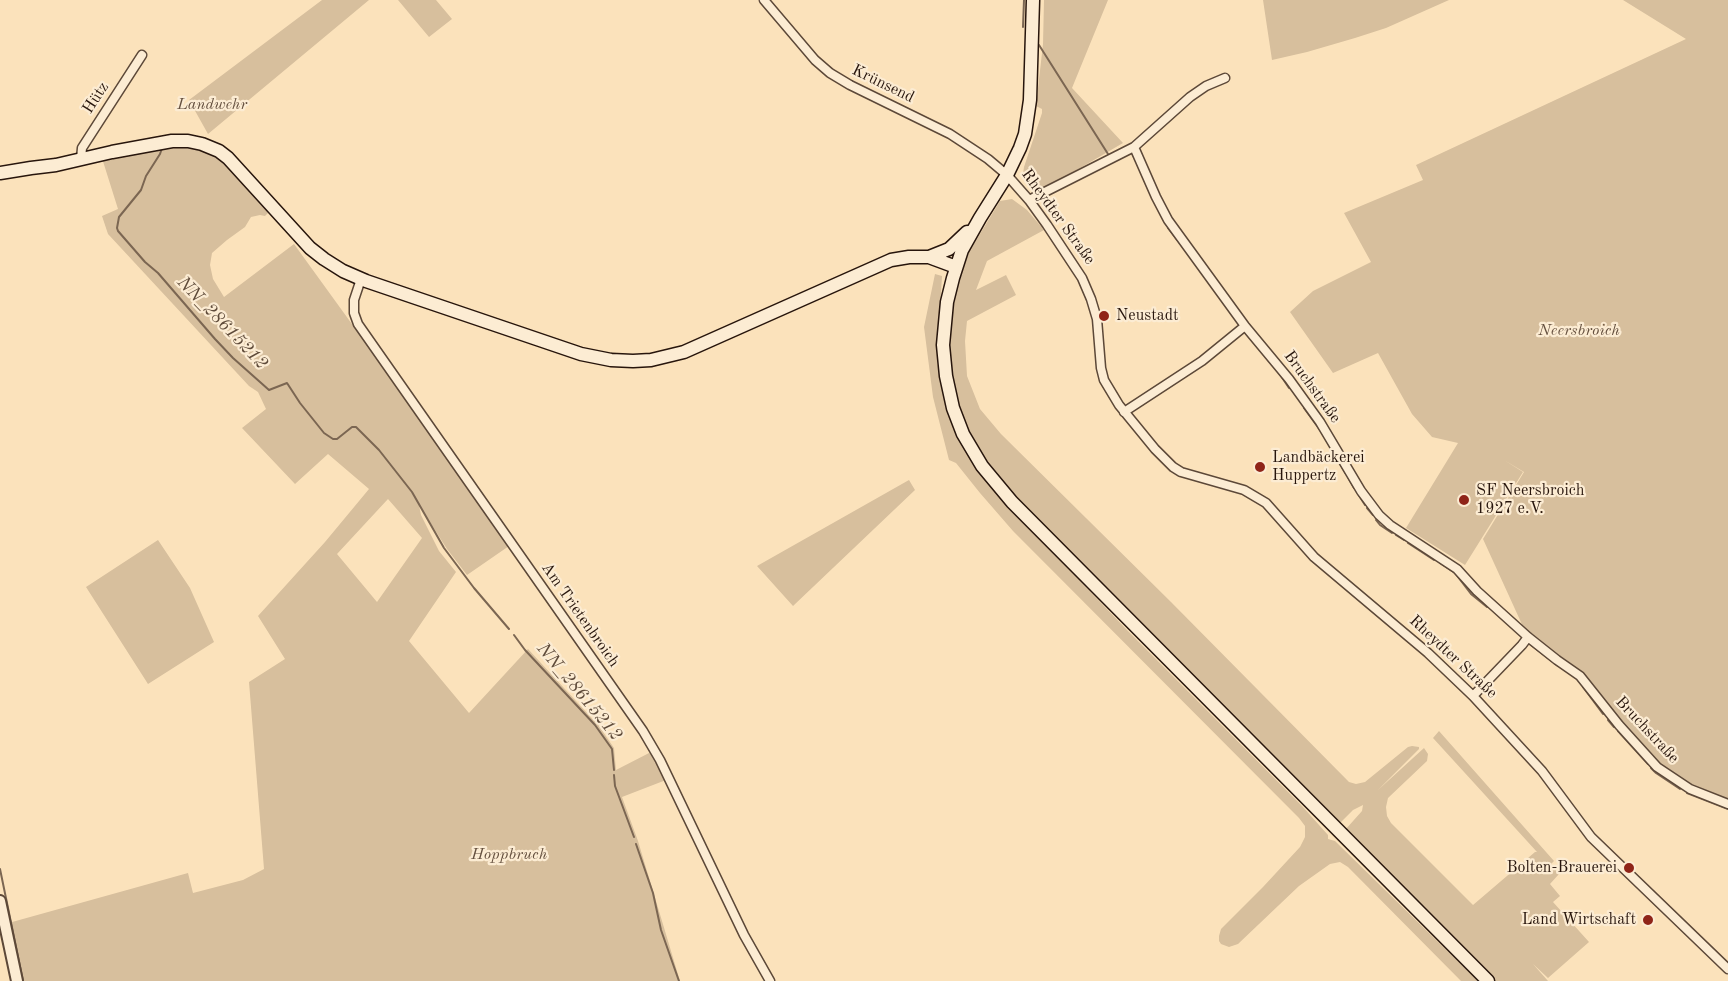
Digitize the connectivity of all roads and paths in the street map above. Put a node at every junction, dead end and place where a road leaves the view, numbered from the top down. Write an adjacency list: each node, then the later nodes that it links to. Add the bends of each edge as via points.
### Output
1 (764, 0): 8 (street, Krünsend, via 830,73 950,134)
2 (1033, 0): 8 (main road, Rheydter Straße, via 1029,111 1020,148)
3 (142, 55): 6 (street, Hütz, via 82,148)
4 (1225, 78): 5 (street, via 1185,101)
5 (1134, 147): 9 (street); 14 (street, Bruchstraße, via 1164,214)
6 (81, 159): 7 (main road); 13 (main road, via 172,141 208,146 232,161 310,248)
7 (0, 173)
8 (1007, 175): 9 (street, Rheydter Straße); 10 (main road)
9 (1029, 200): 15 (street, Rheydter Straße, via 1088,291 1099,327 1102,373)
10 (980, 218): 11 (main road, via 952,247); 12 (main road)
11 (929, 257): 12 (main road); 13 (main road, via 885,261 698,346 671,356 633,361 581,354)
12 (956, 267): 23 (main road, via 945,314 946,376 957,420 982,466 1012,502)
13 (361, 279): 22 (street, Am Trietenbroich, via 354,300 358,324 643,731)
14 (1245, 326): 15 (street, via 1196,366); 16 (street, Bruchstraße, via 1320,422 1379,515 1457,569)
15 (1124, 412): 17 (street, Rheydter Straße, via 1177,470 1244,490 1266,503 1314,557)
16 (1528, 637): 17 (street); 18 (street, Bruchstraße, via 1580,676 1657,767 1683,785)
17 (1473, 696): 20 (street, Rheydter Straße, via 1542,771 1591,837)
18 (1728, 804)
19 (0, 901): 21 (street)
20 (1728, 969)
21 (17, 981)
22 (770, 981)
23 (1488, 981)

